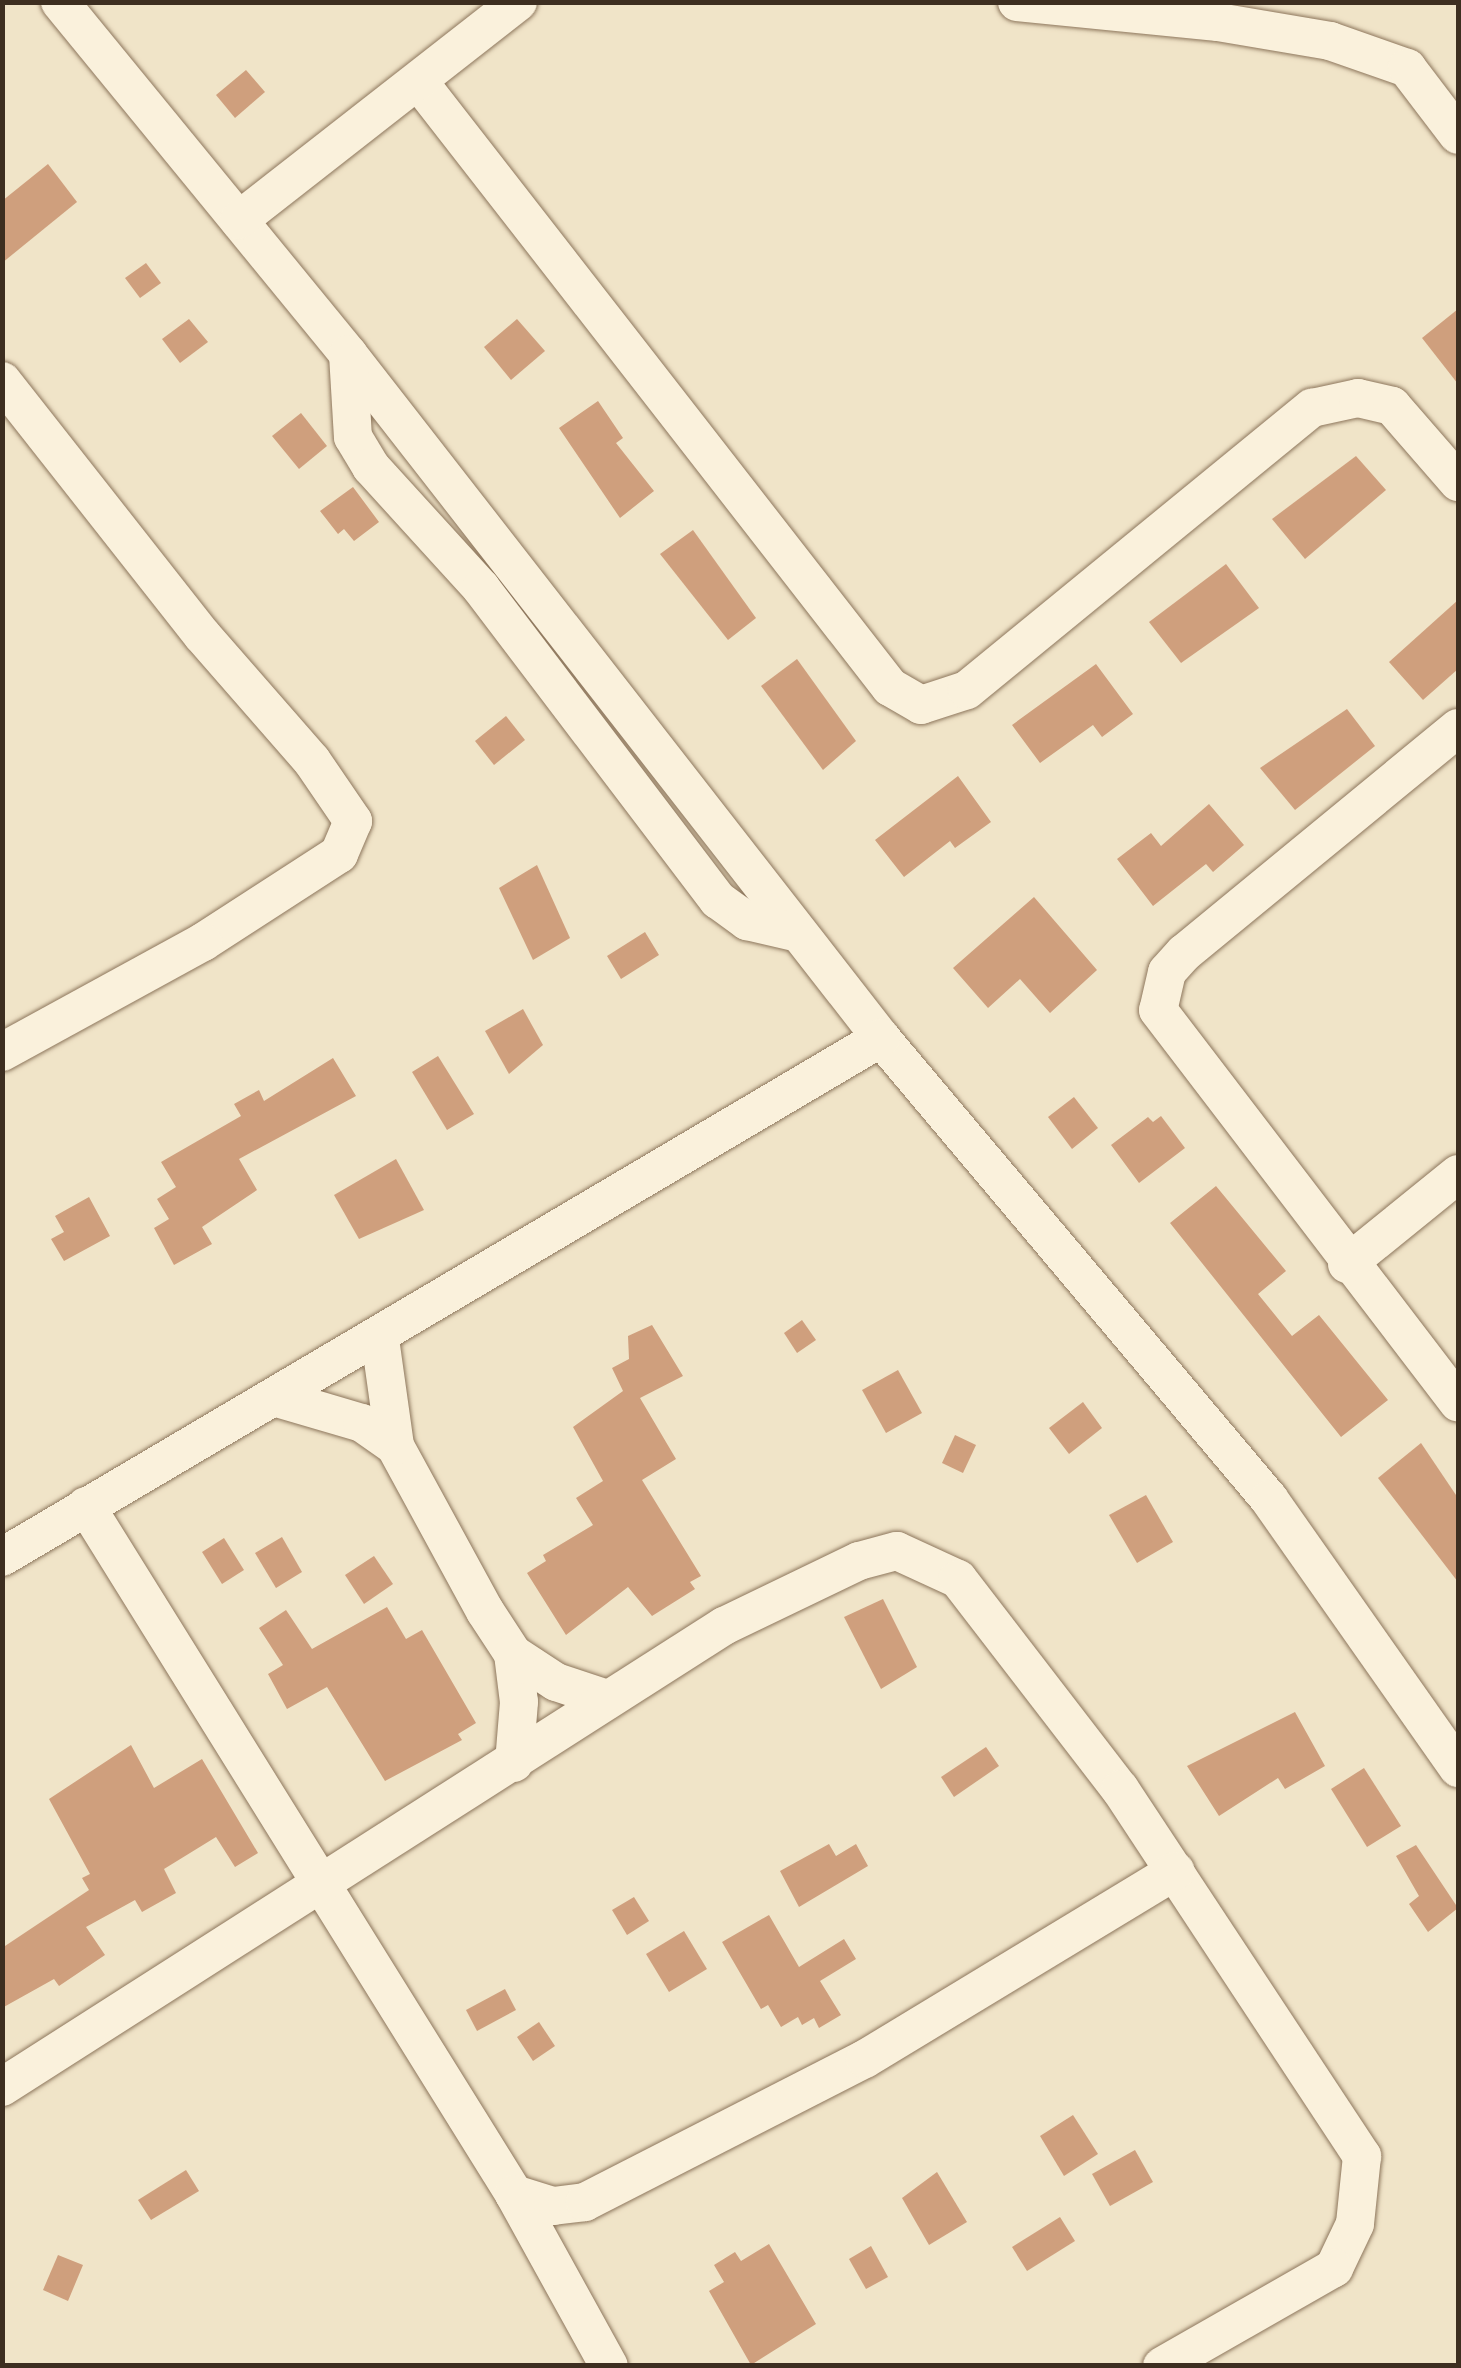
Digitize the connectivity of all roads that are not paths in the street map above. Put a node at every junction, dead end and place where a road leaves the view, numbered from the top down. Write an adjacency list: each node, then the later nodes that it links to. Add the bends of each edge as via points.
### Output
1 (60, 2): 7 (street)
2 (518, 2): 5 (street)
3 (1017, 2): 4 (street)
4 (1219, 12): 6 (street, via 1407,68)
5 (418, 82): 7 (street); 10 (street, via 890,687 921,705 966,690 1312,408 1358,398 1392,406)
6 (1458, 136)
7 (239, 220): 8 (street)
8 (348, 354): 12 (street); 13 (street, via 353,437 371,467 481,588)
9 (2, 380): 16 (street, via 202,635 312,760 352,821 339,854 203,942)
10 (1458, 482)
11 (1458, 728): 18 (street, via 1184,953 1159,992 1167,1028)
12 (641, 730): 13 (street); 14 (street)
13 (603, 754): 14 (street, via 718,900 747,922)
14 (798, 933): 15 (street)
15 (882, 1038): 19 (street); 28 (street, via 1269,1499)
16 (3, 1051)
17 (1458, 1174): 18 (street)
18 (1347, 1264): 21 (street)
19 (380, 1339): 20 (street); 22 (street)
20 (277, 1398): 22 (street, via 362,1423); 23 (street)
21 (1458, 1402)
22 (396, 1446): 25 (street)
23 (86, 1506): 24 (street); 30 (street)
24 (2, 1556)
25 (513, 1654): 26 (street, via 556,1682); 27 (street, via 519,1702)
26 (607, 1699): 27 (street); 29 (street, via 724,1626 859,1561 897,1551 958,1580)
27 (514, 1763): 30 (street)
28 (1458, 1768)
29 (1176, 1871): 33 (street, via 865,2059); 36 (street, via 1362,2156 1354,2224 1334,2268)
30 (322, 1883): 31 (street); 32 (street)
31 (2, 2087)
32 (514, 2194): 33 (street, via 553,2206); 34 (street)
33 (586, 2202): 34 (street)
34 (556, 2275): 35 (street)
35 (609, 2366)
36 (1162, 2366)

